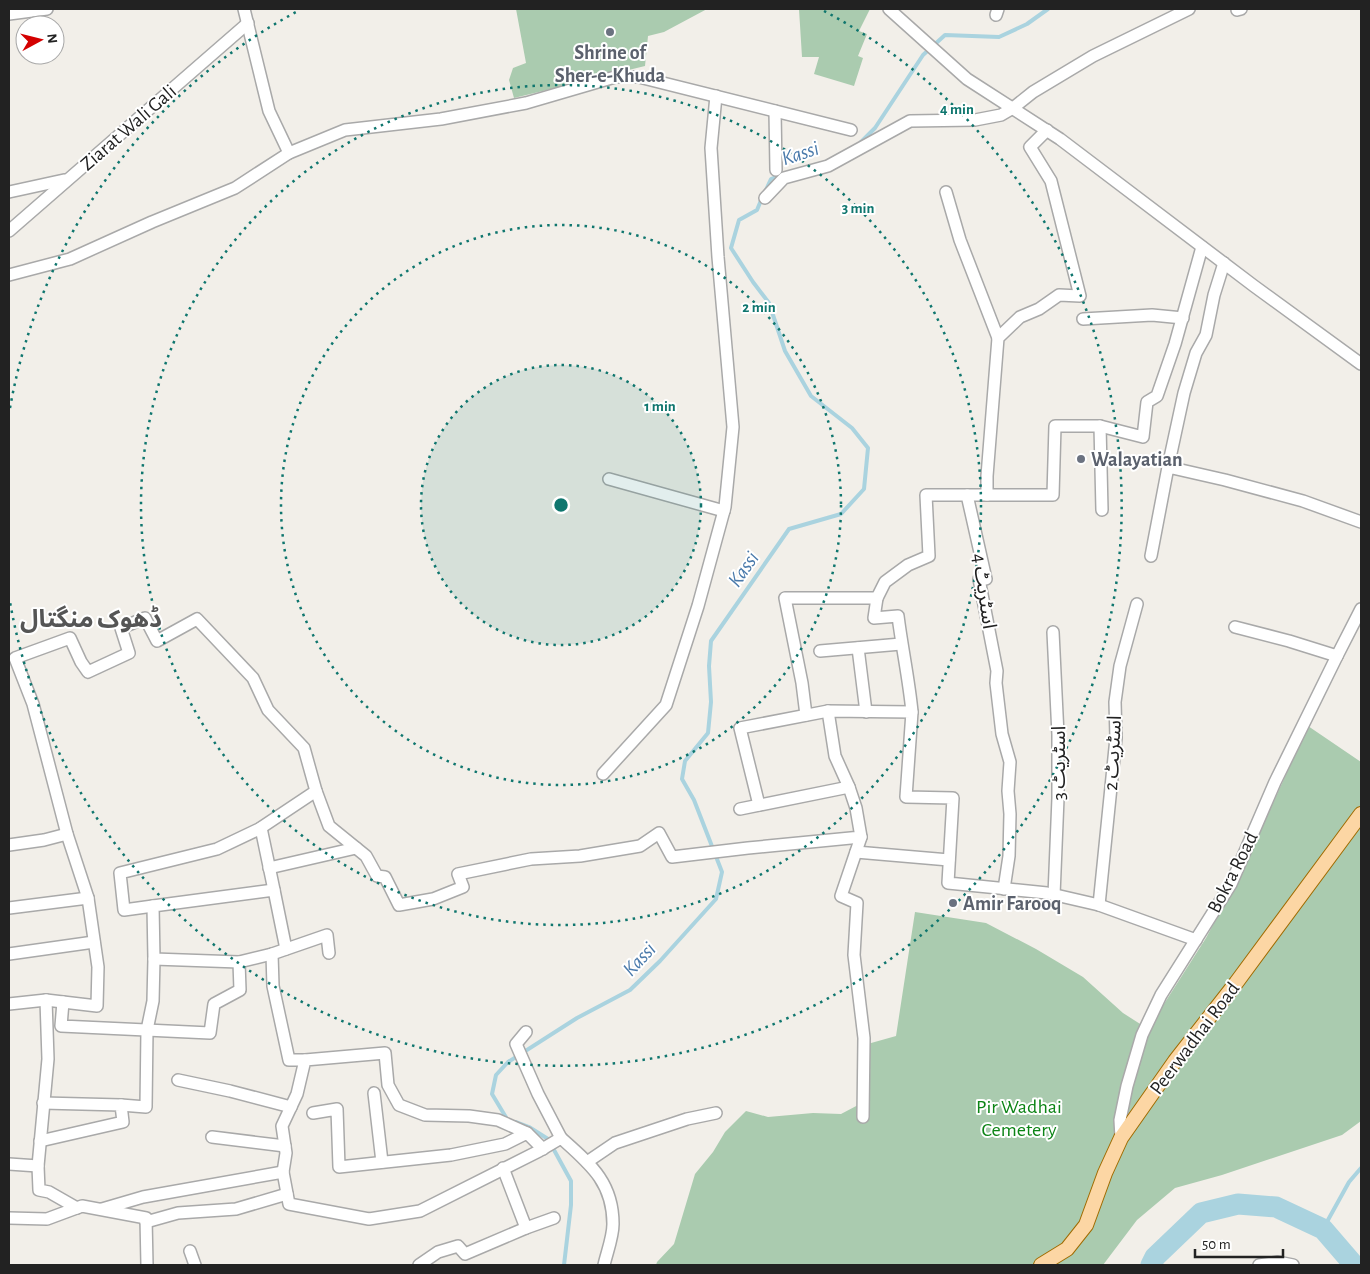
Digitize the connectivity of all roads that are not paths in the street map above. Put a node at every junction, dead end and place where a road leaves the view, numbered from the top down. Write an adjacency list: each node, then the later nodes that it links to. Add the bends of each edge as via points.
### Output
1 (47, 9): 5 (street)
2 (244, 9): 6 (street)
3 (889, 9): 8 (street, via 967,79)
4 (1189, 9): 8 (street, via 1093,56)
5 (9, 14)
6 (248, 24): 12 (street, via 270,112); 14 (street, Ziarat Wali Gali)
7 (716, 96): 9 (street); 12 (street, via 639,76 616,77 526,103 441,119 345,130); 32 (street, via 711,148 733,427)
8 (1013, 108): 11 (street); 17 (street, via 1001,115 977,120 910,121 828,166 784,178)
9 (775, 111): 10 (street); 13 (street)
10 (851, 130)
11 (1046, 130): 19 (street); 24 (street, via 1030,147 1051,181 1080,296 1059,295 1020,317)
12 (289, 153): 21 (street, via 235,188 70,259)
13 (776, 170)
14 (66, 180): 15 (street); 18 (street, Ziarat Wali Gali)
15 (9, 192)
16 (946, 192): 24 (street, via 960,240)
17 (765, 198)
18 (9, 231)
19 (1202, 247): 20 (street); 22 (street)
20 (1224, 263): 25 (street); 27 (street, via 1206,335 1196,353 1184,393)
21 (9, 275)
22 (1183, 318): 23 (street, via 1152,315); 26 (street, via 1157,396 1147,402 1143,437)
23 (1083, 319)
24 (998, 338): 30 (street)
25 (1361, 364)
26 (1100, 426): 30 (street, via 1055,426 1053,495); 31 (street)
27 (1168, 467): 33 (street, via 1303,501); 34 (street)
28 (609, 478): 32 (street)
29 (967, 495): 30 (street); 35 (street, via 926,496 930,556 908,565 885,582); 62 (street, اسٹریٹ 4, via 986,579 979,579 997,671 1002,734 1010,762 1009,856)
30 (987, 495)
31 (1102, 510)
32 (724, 511): 48 (street, via 666,705)
33 (1361, 522)
34 (1151, 556)
35 (877, 598): 40 (street, via 874,618 898,616); 47 (street, via 786,598)
36 (1136, 604): 66 (street, اسٹریٹ 2, via 1120,666 1115,702 1116,738)
37 (1361, 609): 43 (street, Bokra Road)
38 (1235, 627): 43 (street)
39 (1053, 632): 64 (street, اسٹریٹ 3, via 1058,735)
40 (901, 644): 41 (street); 46 (street)
41 (858, 648): 42 (street); 45 (street)
42 (820, 651)
43 (1337, 656): 69 (street, Bokra Road, via 1275,782 1231,884)
44 (828, 711): 45 (street); 47 (street); 49 (street, via 835,756)
45 (866, 712): 46 (street)
46 (912, 712): 60 (street, via 906,797 953,798)
47 (806, 715): 51 (street, via 740,728)
48 (602, 774)
49 (849, 787): 51 (street); 56 (street)
50 (316, 791): 54 (street); 55 (street, via 304,748 268,710 252,678 197,619 157,641 146,618 121,628 129,653 88,672 70,638 15,658 33,704); 58 (street, via 329,826)
51 (759, 805): 52 (street)
52 (740, 809)
53 (1361, 814): 94 (main road, Peerwadhai Road)
54 (261, 828): 61 (street); 67 (street, via 217,849 120,873 124,910)
55 (66, 834): 57 (street); 65 (street)
56 (861, 837): 58 (street, via 672,857 659,834 640,846 580,856 531,859 458,874 463,887 433,899 399,905 385,878 377,876 366,856); 59 (street)
57 (9, 845)
58 (356, 848): 61 (street)
59 (856, 852): 60 (street); 90 (street, via 841,896 857,903 854,955 864,1038)
60 (949, 860): 62 (street, via 948,883)
61 (269, 868): 63 (street)
62 (1004, 889): 64 (street)
63 (274, 890): 67 (street); 71 (street)
64 (1054, 895): 66 (street)
65 (88, 898): 68 (street); 70 (street)
66 (1099, 905): 69 (street)
67 (153, 906): 75 (street)
68 (9, 908)
69 (1196, 940): 94 (street, Bokra Road, via 1142,1035 1120,1120)
70 (94, 942): 73 (street); 78 (street, via 98,967 97,1006)
71 (286, 949): 72 (street, via 327,935); 74 (street)
72 (329, 953)
73 (9, 954)
74 (272, 954): 76 (street); 82 (street, via 273,986 289,1060)
75 (154, 959): 76 (street); 80 (street, via 153,1001)
76 (239, 962): 80 (street, via 240,990 214,1004 210,1033)
77 (46, 1000): 78 (street); 79 (street); 85 (street, via 48,1059)
78 (62, 1002): 80 (street, via 61,1026)
79 (9, 1004)
80 (147, 1030): 86 (street, via 146,1107)
81 (526, 1032): 93 (street, via 516,1044)
82 (305, 1060): 87 (street); 91 (street, via 385,1054 388,1085 398,1106 425,1115 498,1120)
83 (178, 1080): 87 (street)
84 (374, 1093): 98 (street)
85 (43, 1103): 86 (street); 95 (street)
86 (121, 1105): 95 (street, via 123,1122)
87 (291, 1107): 96 (street, via 282,1126)
88 (313, 1113): 98 (street, via 337,1110 339,1167)
89 (716, 1113): 99 (street, via 687,1119 615,1143)
90 (863, 1117)
91 (527, 1133): 97 (street); 98 (street, via 505,1144 451,1155)
92 (212, 1137): 96 (street)
93 (561, 1138): 97 (street); 99 (street)
94 (1121, 1138): 116 (main road, Peerwadhai Road, via 1086,1224 1067,1248)
95 (40, 1141): 101 (street)
96 (285, 1146): 103 (street)
97 (543, 1149): 102 (street)
98 (382, 1162)
99 (587, 1162): 115 (street, via 601,1177 612,1205 613,1225)
100 (9, 1164): 101 (street)
101 (38, 1166): 105 (street, via 39,1190 49,1192)
102 (503, 1168): 104 (street, via 420,1211 369,1219 289,1204); 110 (street)
103 (283, 1172): 104 (street); 106 (street, via 143,1197)
104 (287, 1194): 109 (street, via 236,1209 178,1213)
105 (76, 1208): 106 (street); 107 (street, via 48,1219)
106 (102, 1209): 109 (street, via 146,1218)
107 (9, 1218)
108 (554, 1218): 110 (street)
109 (146, 1222): 112 (street)
110 (526, 1228): 114 (street, via 464,1254 458,1246 438,1252)
111 (190, 1252): 113 (street)
112 (147, 1265)
113 (195, 1265)
114 (419, 1265)
115 (604, 1265)
116 (1041, 1265)
117 (1259, 1265): 118 (street, via 1278,1262)
118 (1293, 1265)

